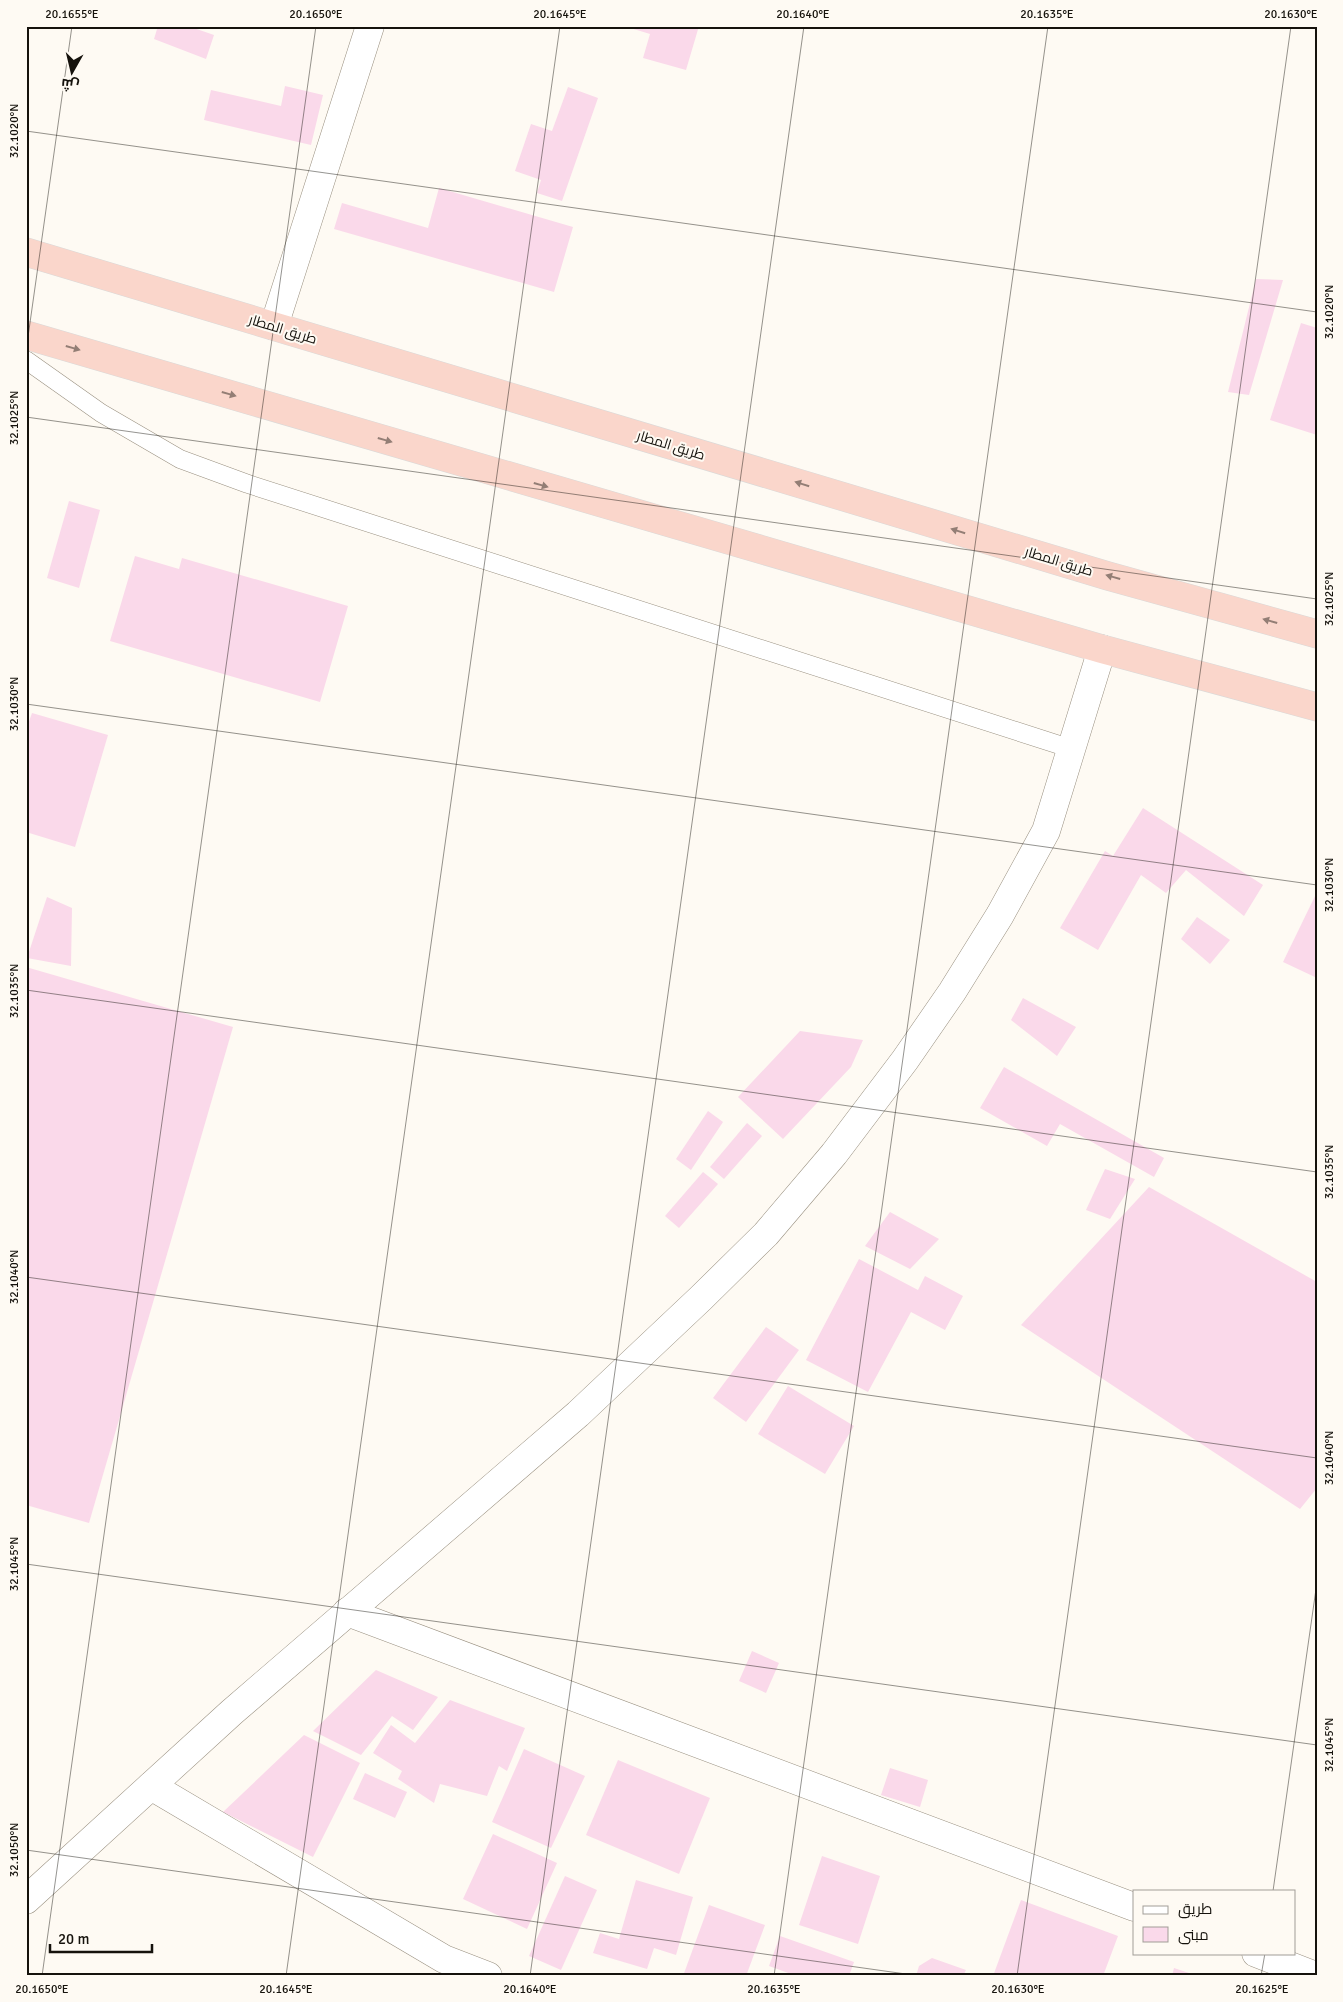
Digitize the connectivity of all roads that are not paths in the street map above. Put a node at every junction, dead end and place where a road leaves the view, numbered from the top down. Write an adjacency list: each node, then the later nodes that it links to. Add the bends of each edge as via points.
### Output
1 (370, 26): 3 (street)
2 (26, 252): 3 (highway, طريق المطار)
3 (274, 326): 6 (highway, طريق المطار, one-way to 3, via 1108,576)
4 (26, 335): 7 (highway, one-way to 7)
5 (26, 360): 9 (lane, via 101,413 180,459 248,484)
6 (1317, 634)
7 (1102, 649): 8 (highway); 9 (street)
8 (1317, 707)
9 (1072, 750): 10 (street, via 1046,831 1000,915 915,1045 828,1161 766,1234 586,1407)
10 (347, 1612): 11 (street); 13 (street)
11 (151, 1786): 12 (street); 15 (street)
12 (26, 1900)
13 (1133, 1908)
14 (1259, 1954): 17 (street)
15 (439, 1968): 16 (street)
16 (488, 1976)
17 (1316, 1976)

